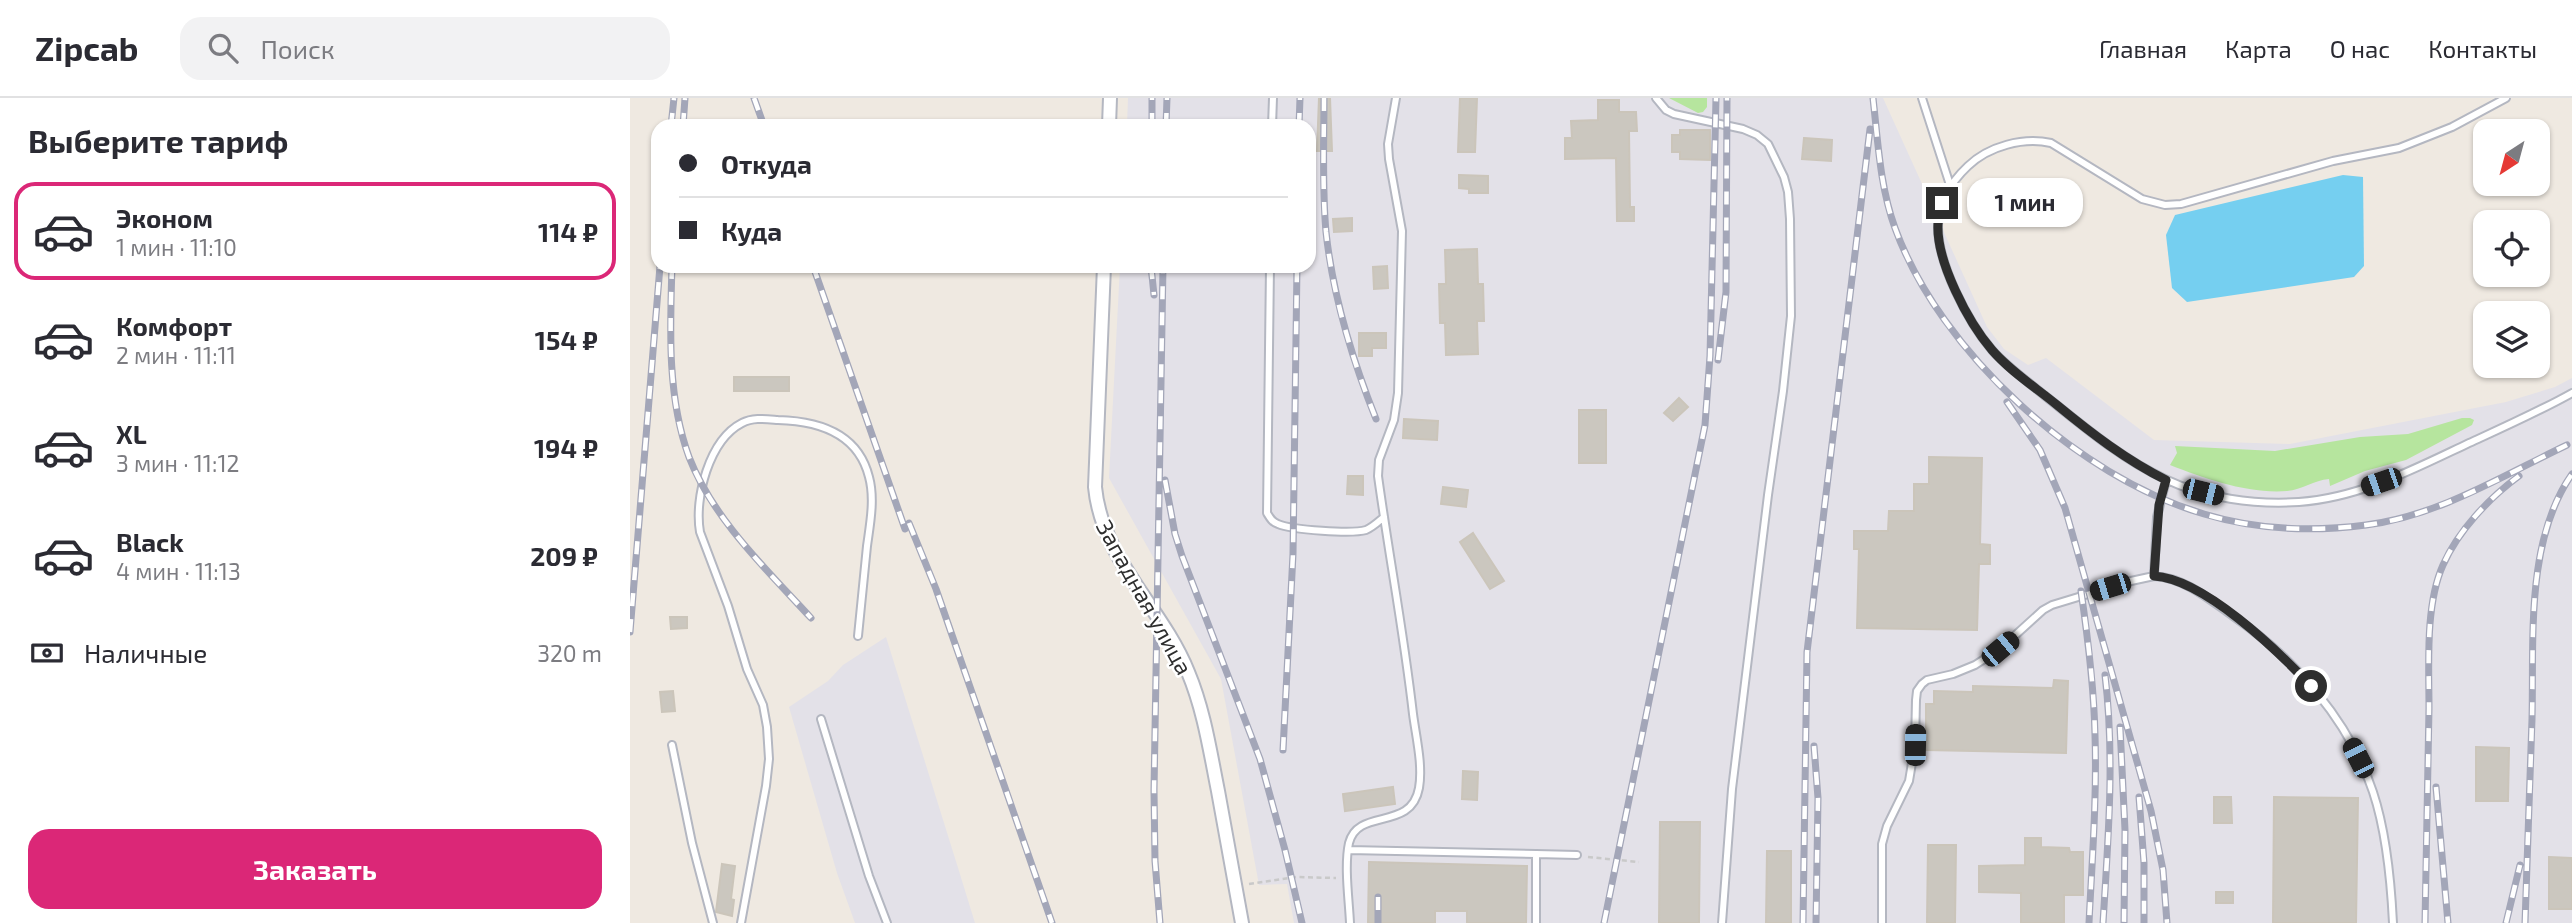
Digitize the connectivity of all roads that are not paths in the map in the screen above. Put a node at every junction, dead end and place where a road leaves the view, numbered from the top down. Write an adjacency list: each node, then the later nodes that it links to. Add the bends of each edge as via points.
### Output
1 (1110, 98): 7 (street)
2 (1273, 98): 8 (lane)
3 (1396, 98): 14 (lane, via 1389,159 1402,246 1396,407 1379,460)
4 (1656, 98): 28 (lane, via 1674,114 1757,135 1780,165 1788,192 1791,316 1732,789)
5 (1922, 98): 9 (lane)
6 (2506, 98): 9 (lane, via 2399,148 2333,161 2180,204 2142,199 2071,154 2036,140 1988,152)
7 (1109, 119)
8 (1272, 119)
9 (1950, 185): 13 (lane, via 1938,225 1940,244 1955,289 1980,334 2008,365 2091,433)
10 (1104, 273): 25 (street, Западная улица, via 1097,503 1120,561 1170,635 1189,674 1212,757)
11 (1270, 273): 14 (lane, via 1267,513 1279,525 1356,531)
12 (2572, 393): 13 (lane, via 2403,474 2323,499 2248,501)
13 (2166, 480): 15 (lane, via 2159,505)
14 (1384, 517): 19 (lane, via 1411,694 1419,788 1405,813 1354,832)
15 (2154, 576): 29 (lane, via 2052,605 1986,659 1922,684 1917,691 1909,781 1882,844); 30 (lane, via 2196,590 2262,637 2335,717 2374,794)
16 (858, 636): 23 (lane, via 871,511 869,478 859,452 841,435 813,423 743,422 723,440 708,467 698,519 767,727 766,786)
17 (821, 719): 24 (lane)
18 (672, 745): 22 (lane)
19 (1349, 850): 20 (lane); 26 (lane)
20 (1536, 854): 21 (lane); 27 (lane)
21 (1577, 855)
22 (713, 923)
23 (741, 923)
24 (887, 923)
25 (1242, 923)
26 (1350, 923)
27 (1536, 923)
28 (1722, 923)
29 (1882, 923)
30 (2393, 923)

